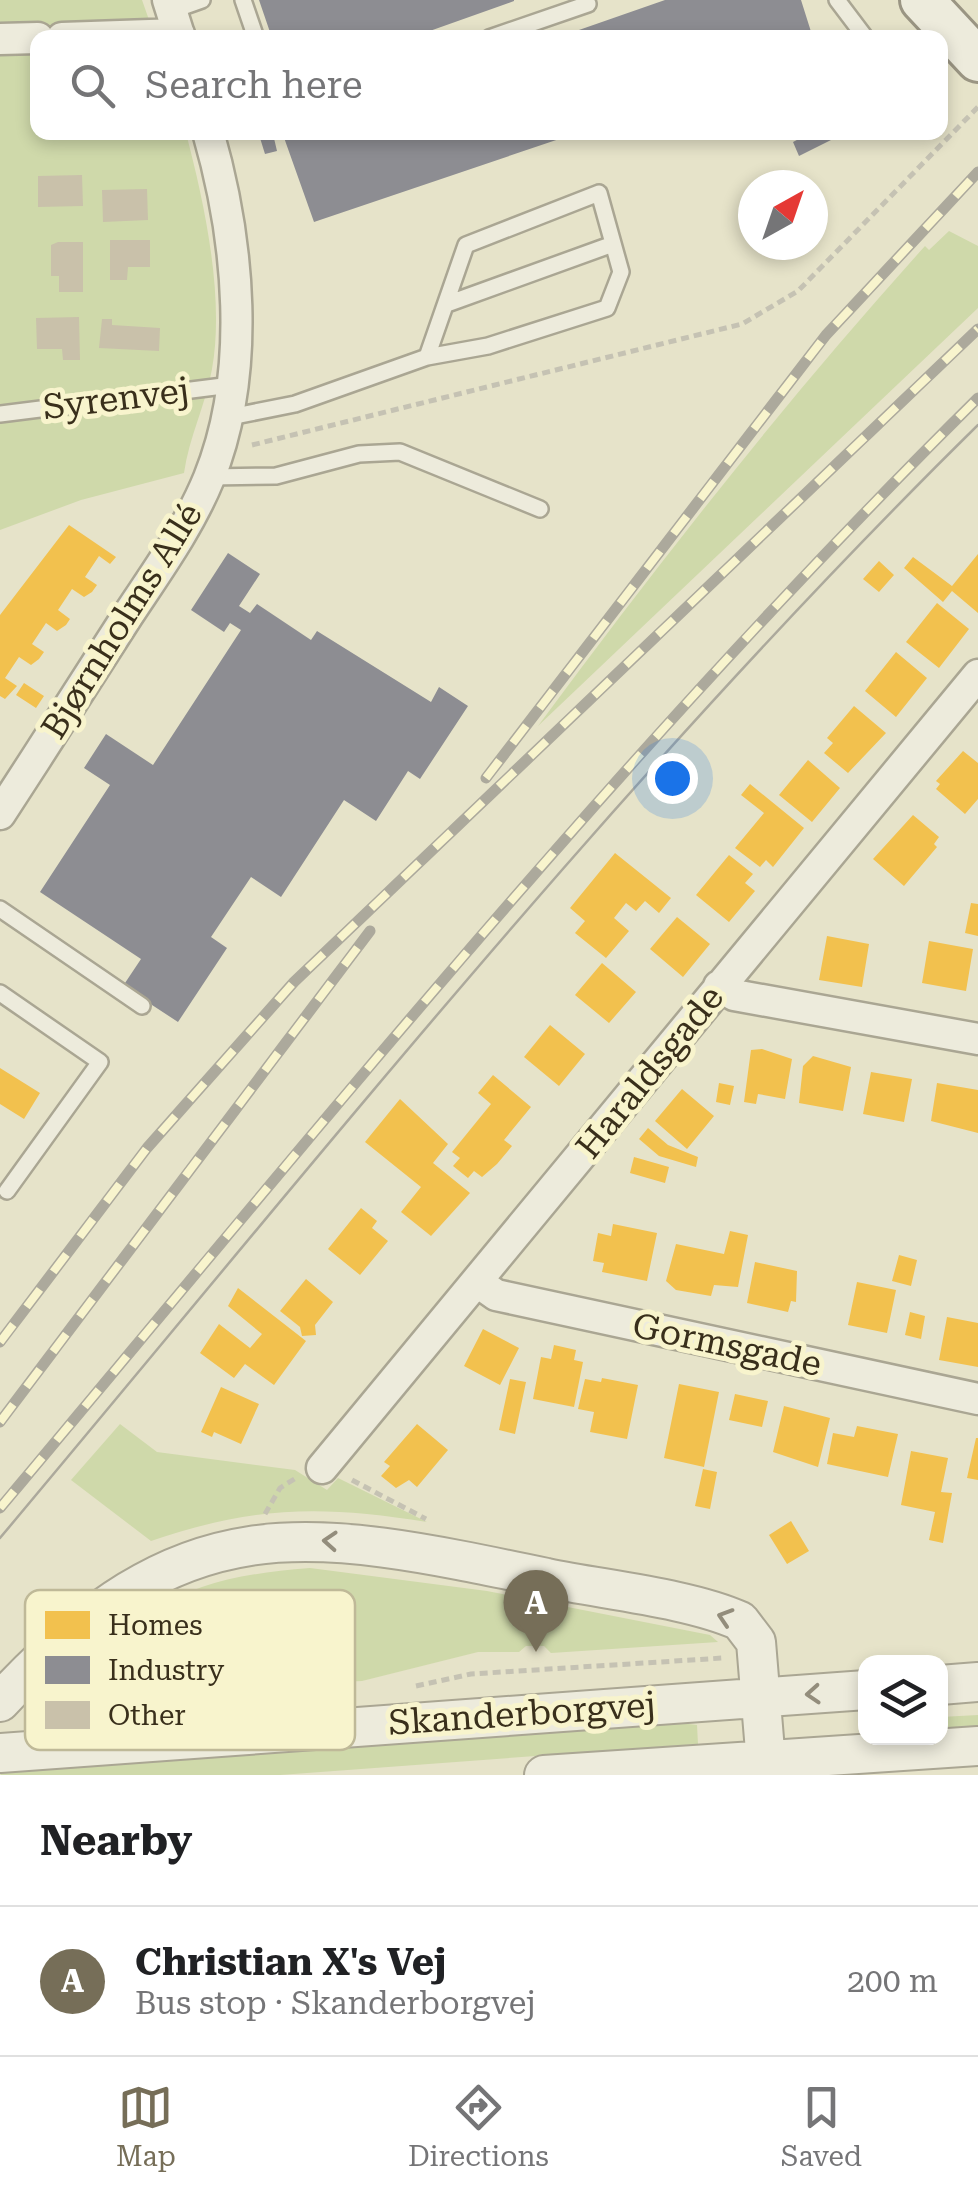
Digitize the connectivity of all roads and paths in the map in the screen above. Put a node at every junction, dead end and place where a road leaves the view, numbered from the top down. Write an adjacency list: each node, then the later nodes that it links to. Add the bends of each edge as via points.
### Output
1 (202, 0): 6 (lane)
2 (243, 0): 8 (lane)
3 (837, 0): 10 (lane)
4 (922, 0): 13 (main road)
5 (588, 4): 9 (lane)
6 (174, 21): 7 (street)
7 (115, 30)
8 (253, 30)
9 (512, 30)
10 (858, 30)
11 (30, 38): 12 (street)
12 (0, 39)
13 (978, 60)
14 (978, 107): 15 (path)
15 (966, 118)
16 (210, 140): 20 (street, Bjørnholms Allé, via 232,250)
17 (613, 244): 18 (lane); 18 (lane, via 599,193 466,245); 19 (lane, via 621,272 607,308 488,346)
18 (447, 304): 19 (lane)
19 (426, 357): 22 (lane, via 295,404)
20 (231, 384): 21 (lane, Syrenvej); 22 (street, Bjørnholms Allé)
21 (0, 414)
22 (225, 418): 23 (street, Bjørnholms Allé)
23 (210, 477): 24 (lane, Bjørnholms Allé, via 276,476 359,454 400,452); 26 (street, Bjørnholms Allé, via 180,536)
24 (540, 508)
25 (978, 675): 28 (street, Haraldsgade)
26 (0, 814)
27 (0, 910): 30 (lane)
28 (719, 986): 31 (street, via 734,995); 33 (street, Haraldsgade)
29 (0, 994): 32 (lane, via 100,1062)
30 (142, 1006)
31 (978, 1039)
32 (8, 1191)
33 (479, 1283): 34 (street, Gormsgade, via 496,1295); 35 (street, Haraldsgade)
34 (978, 1400)
35 (322, 1468): 36 (path, via 280,1488 265,1511); 37 (path, via 431,1522)
36 (267, 1543): 37 (street, one-way to 36, via 320,1540); 38 (street, via 169,1566)
37 (426, 1554): 43 (street, one-way to 37, via 756,1642 726,1615)
38 (133, 1590)
39 (25, 1676): 44 (street)
40 (978, 1682): 41 (street)
41 (948, 1684)
42 (858, 1691): 43 (street, Skanderborgvej, one-way to 43)
43 (760, 1697): 45 (street, Skanderborgvej); 50 (street)
44 (0, 1702)
45 (355, 1727)
46 (978, 1746): 49 (street, Skanderborgvej)
47 (45, 1750): 48 (street, Skanderborgvej)
48 (0, 1753)
49 (901, 1763): 50 (street, Skanderborgvej)
50 (767, 1767): 51 (street, Skanderborgvej)
51 (544, 1775)

